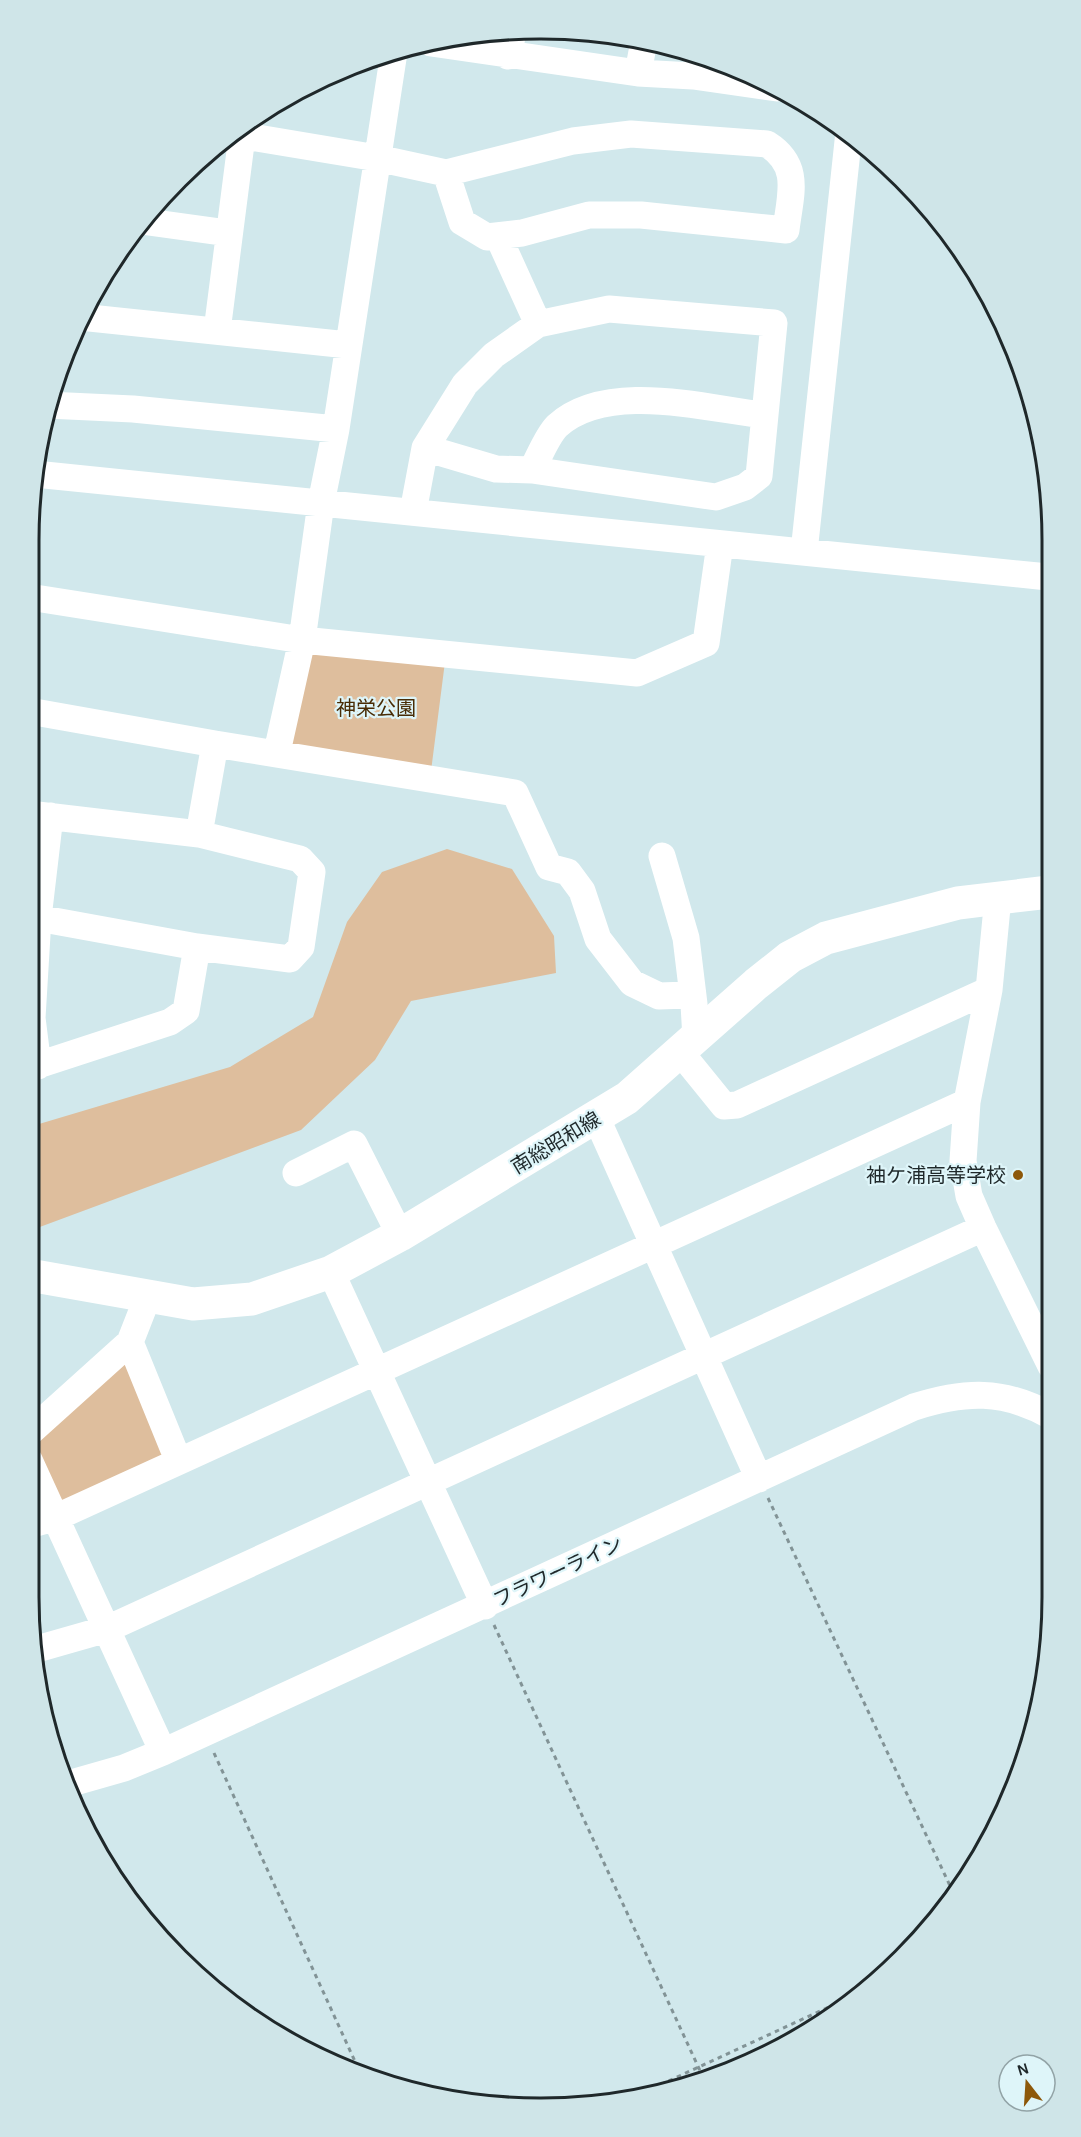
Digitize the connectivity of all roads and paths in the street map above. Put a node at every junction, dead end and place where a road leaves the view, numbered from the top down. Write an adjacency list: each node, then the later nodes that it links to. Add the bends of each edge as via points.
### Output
1 (472, 44): 2 (street)
2 (511, 44): 5 (street)
3 (643, 50): 5 (street)
4 (393, 62): 10 (street)
5 (639, 73): 6 (street)
6 (746, 84)
7 (245, 136): 10 (street)
8 (236, 142): 13 (street)
9 (848, 144): 28 (street)
10 (378, 158): 11 (street); 18 (street)
11 (446, 173): 14 (street, via 462,222 487,237); 14 (street, via 573,141 631,134 767,144 782,153 792,171 786,230 641,214 589,215)
12 (153, 223): 13 (street)
13 (228, 232): 17 (street)
14 (498, 236): 16 (street)
15 (91, 318): 17 (street)
16 (538, 324): 20 (street, via 609,309 774,324); 22 (street, via 494,355 465,384)
17 (217, 331): 18 (street)
18 (348, 345): 21 (street)
19 (58, 405): 21 (street)
20 (763, 415): 23 (street, via 633,399 604,402 556,427); 23 (street, via 759,476 745,487 716,497)
21 (336, 429): 25 (street)
22 (425, 448): 23 (street, via 496,469); 26 (street)
23 (532, 470)
24 (43, 475): 25 (street)
25 (321, 503): 26 (street); 31 (street)
26 (412, 512): 27 (street)
27 (720, 544): 28 (street); 31 (street, via 706,643 637,673)
28 (804, 552): 29 (street)
29 (1042, 577)
30 (39, 598): 31 (street)
31 (302, 640): 34 (street)
32 (39, 713): 33 (street)
33 (215, 744): 34 (street); 36 (street)
34 (277, 752): 44 (street, via 514,793 549,867 568,872 582,891 598,939 632,983 659,996 688,995)
35 (40, 815): 36 (street); 38 (street)
36 (199, 834): 42 (street, via 300,859 312,872 301,947 290,959)
37 (662, 856): 44 (street, via 686,938)
38 (39, 866)
39 (1042, 893): 40 (main road, 南総昭和線)
40 (998, 897): 43 (street); 45 (main road, 南総昭和線, via 958,903 826,938 790,957)
41 (39, 918): 42 (street)
42 (197, 946): 46 (street, via 186,1011 170,1022)
43 (989, 990): 45 (street, via 737,1105 724,1106); 47 (street)
44 (694, 1004): 45 (street)
45 (688, 1046): 48 (main road, 南総昭和線)
46 (39, 1065)
47 (967, 1102): 50 (street, via 963,1161 969,1196); 52 (street)
48 (597, 1119): 51 (main road, 南総昭和線); 52 (street)
49 (296, 1173): 51 (street, via 354,1144)
50 (982, 1228): 57 (street); 58 (street)
51 (400, 1235): 53 (main road, 南総昭和線)
52 (653, 1244): 58 (street); 59 (street)
53 (331, 1272): 55 (main road, 南総昭和線, via 252,1299 193,1304); 59 (street)
54 (39, 1277): 55 (main road, 南総昭和線)
55 (148, 1296): 56 (street)
56 (130, 1342): 61 (street); 62 (street)
57 (1042, 1348)
58 (703, 1354): 63 (street); 65 (street)
59 (376, 1371): 62 (street); 65 (street)
60 (1042, 1412): 63 (street, フラワーライン, via 999,1396 966,1394 939,1399)
61 (39, 1423)
62 (178, 1460): 66 (street)
63 (759, 1479): 68 (street, フラワーライン); 74 (path)
64 (39, 1480): 66 (street)
65 (428, 1482): 68 (street); 69 (street)
66 (57, 1517): 67 (street); 69 (street)
67 (39, 1522)
68 (485, 1606): 71 (street, フラワーライン); 77 (path)
69 (107, 1629): 70 (street); 72 (street)
70 (42, 1647)
71 (204, 1733): 72 (street, フラワーライン); 76 (path)
72 (163, 1752): 73 (street, フラワーライン)
73 (75, 1782)
74 (950, 1885)
75 (826, 2008): 77 (path)
76 (355, 2062)
77 (698, 2066): 78 (path); 79 (path)
78 (700, 2072)
79 (665, 2082)

